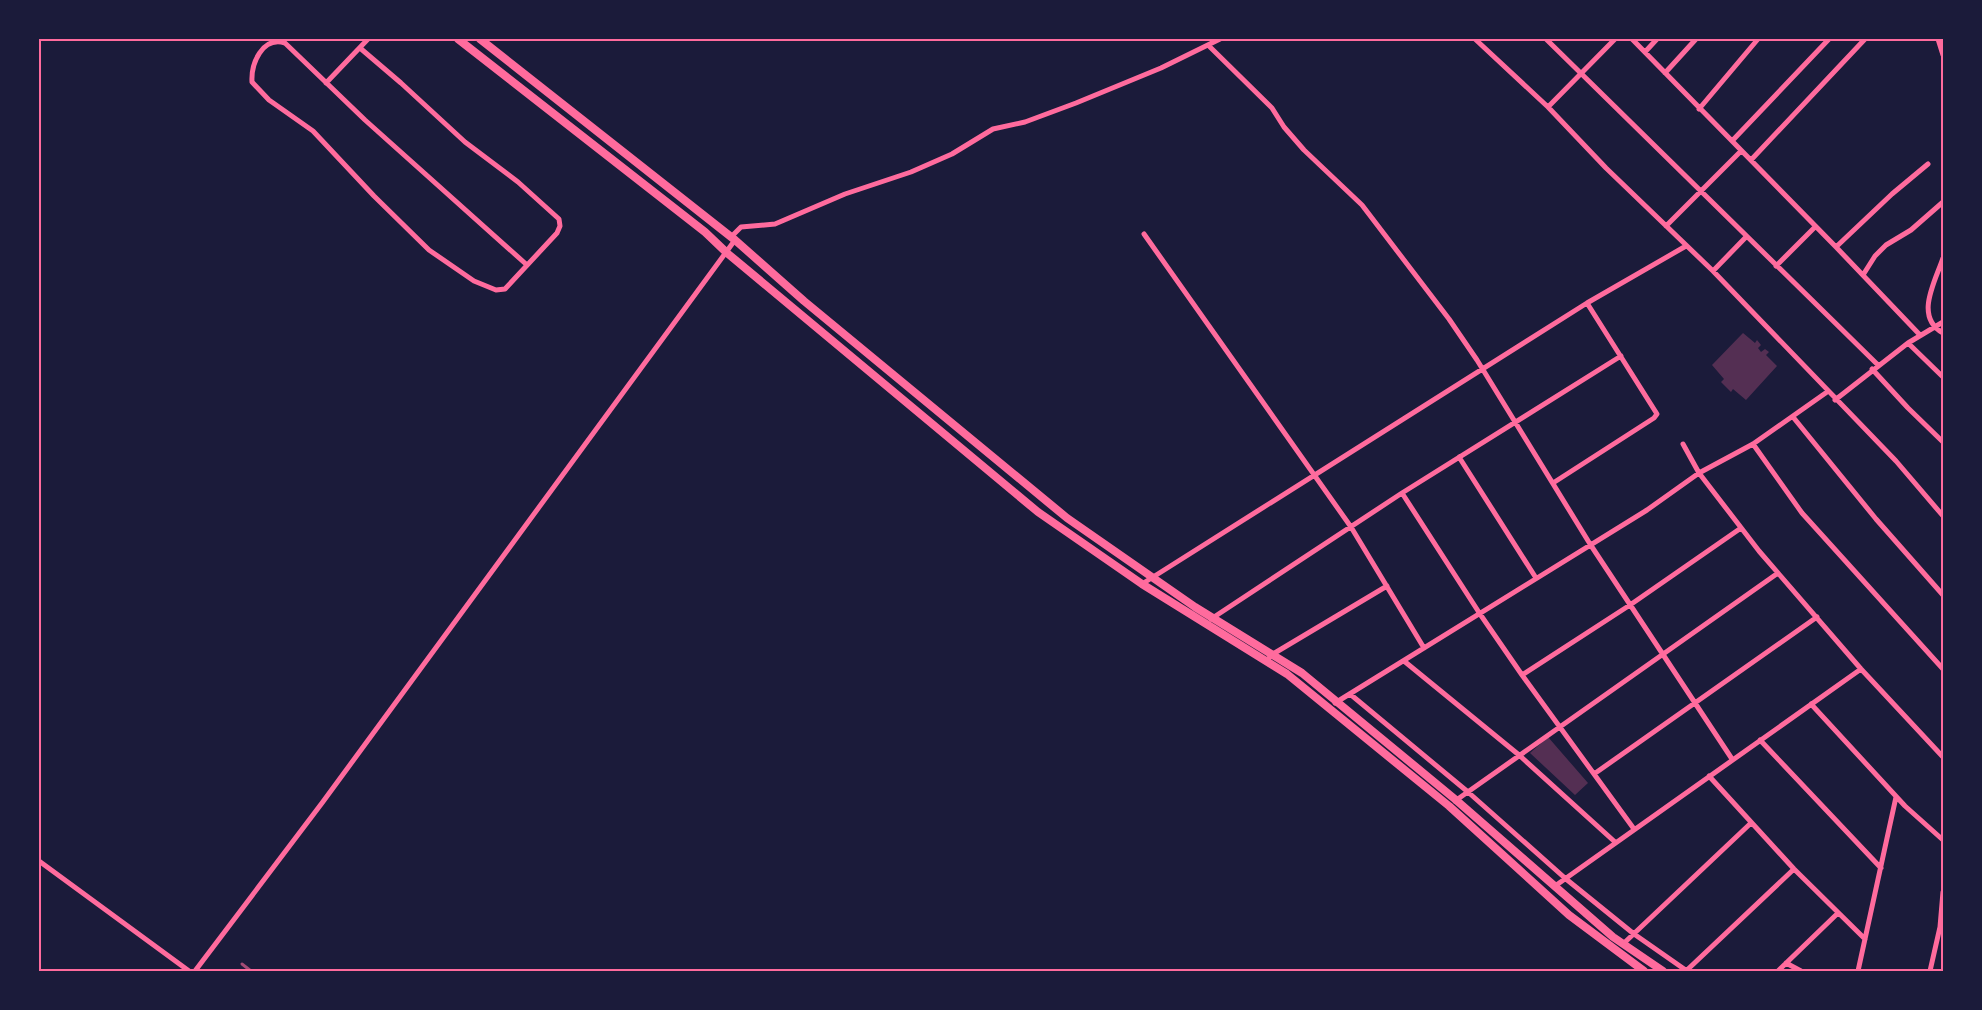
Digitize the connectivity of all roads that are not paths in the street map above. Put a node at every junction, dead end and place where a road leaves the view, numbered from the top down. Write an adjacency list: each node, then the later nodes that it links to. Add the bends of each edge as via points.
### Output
1 (368, 39): 16 (street)
2 (458, 39): 37 (main road)
3 (480, 39): 34 (main road)
4 (1220, 39): 15 (street)
5 (1475, 39): 22 (street)
6 (1546, 39): 19 (street)
7 (1615, 39): 19 (street)
8 (1632, 39): 17 (street)
9 (1656, 39): 17 (street)
10 (1696, 39): 20 (street)
11 (1758, 39): 23 (street)
12 (1828, 39): 24 (street)
13 (1865, 39): 26 (street)
14 (1938, 39): 18 (street)
15 (1209, 46): 34 (street, via 1056,111 993,129 952,154 911,172 769,226 741,226); 51 (street, via 1272,108 1296,142 1369,213)
16 (360, 48): 21 (street); 39 (street, via 559,219 557,233)
17 (1645, 52): 20 (street)
18 (1943, 55)
19 (1580, 74): 22 (street); 28 (street)
20 (1665, 74): 23 (street)
21 (326, 83): 39 (street); 39 (street, via 285,43 277,41 261,51 251,71 252,82 269,100 313,131 429,250 496,291 505,289)
22 (1548, 107): 30 (street)
23 (1699, 110): 24 (street)
24 (1732, 141): 25 (street)
25 (1741, 151): 26 (street); 28 (street)
26 (1751, 160): 31 (street)
27 (1928, 164): 36 (street)
28 (1702, 192): 30 (street); 33 (street)
29 (1943, 202): 42 (street, via 1911,230 1886,245)
30 (1666, 226): 35 (street)
31 (1815, 226): 36 (street); 40 (street)
32 (1144, 234): 63 (street)
33 (1746, 237): 40 (street); 41 (street)
34 (733, 238): 37 (street); 71 (main road, via 1040,497)
35 (1686, 246): 41 (street); 43 (street)
36 (1836, 247): 42 (street)
37 (727, 253): 73 (main road, via 1038,512); 122 (street)
38 (1943, 258): 45 (street, via 1929,300 1928,316)
39 (527, 265)
40 (1776, 266): 50 (street)
41 (1713, 271): 54 (street)
42 (1863, 275): 47 (street)
43 (1587, 303): 49 (street); 51 (street)
44 (1943, 322): 45 (street)
45 (1933, 327): 46 (street); 47 (street)
46 (1943, 333)
47 (1920, 335): 48 (street)
48 (1908, 343): 50 (street); 53 (street)
49 (1621, 356): 57 (street); 64 (street, via 1656,416)
50 (1878, 365): 52 (street)
51 (1482, 369): 57 (street); 63 (street)
52 (1872, 369): 55 (street); 58 (street)
53 (1943, 377)
54 (1827, 392): 55 (street); 56 (street)
55 (1835, 400): 66 (street, via 1896,461)
56 (1793, 417): 60 (street); 75 (street)
57 (1515, 422): 61 (street); 64 (street)
58 (1943, 442)
59 (1683, 444): 62 (street)
60 (1753, 444): 62 (street); 87 (street, via 1802,513)
61 (1459, 457): 65 (street); 72 (street)
62 (1699, 473): 68 (street); 69 (street)
63 (1314, 474): 67 (street); 71 (street)
64 (1553, 483): 69 (street)
65 (1402, 493): 67 (street); 77 (street)
66 (1943, 516)
67 (1351, 527): 74 (street); 78 (street)
68 (1741, 528): 70 (street); 76 (street)
69 (1590, 544): 72 (street); 76 (street)
70 (1778, 573): 79 (street); 83 (street)
71 (1151, 577): 73 (street); 78 (main road)
72 (1536, 578): 77 (street)
73 (1142, 584): 80 (main road)
74 (1387, 586): 81 (street); 82 (street)
75 (1943, 596)
76 (1630, 605): 83 (street); 88 (street)
77 (1480, 614): 81 (street); 88 (street)
78 (1214, 617): 80 (street); 82 (main road)
79 (1817, 617): 86 (street); 91 (street)
80 (1205, 623): 84 (main road)
81 (1424, 648): 85 (street)
82 (1273, 654): 84 (street); 90 (main road)
83 (1662, 655): 91 (street); 94 (street)
84 (1267, 660): 93 (main road)
85 (1404, 661): 89 (street); 96 (street)
86 (1861, 669): 92 (street); 97 (street)
87 (1943, 669)
88 (1522, 675): 94 (street)
89 (1350, 694): 90 (street); 101 (street)
90 (1336, 702): 93 (street); 103 (main road)
91 (1695, 704): 98 (street); 99 (street)
92 (1811, 704): 95 (street); 102 (street)
93 (1329, 707): 104 (main road)
94 (1559, 727): 96 (street); 99 (street)
95 (1760, 740): 98 (street); 110 (street)
96 (1519, 755): 101 (street); 108 (street)
97 (1943, 757)
98 (1732, 759): 100 (street)
99 (1593, 774): 106 (street)
100 (1709, 776): 105 (street); 106 (street)
101 (1468, 792): 103 (street); 112 (street)
102 (1896, 797): 107 (street); 110 (street)
103 (1456, 800): 104 (street); 113 (main road)
104 (1449, 806): 123 (main road, via 1569,915)
105 (1751, 823): 111 (street); 117 (street)
106 (1634, 829): 108 (street)
107 (1943, 840)
108 (1615, 843): 112 (street)
109 (39, 861): 121 (street)
110 (1881, 868): 118 (street)
111 (1794, 869): 115 (street); 125 (street)
112 (1566, 879): 113 (street); 117 (street)
113 (1555, 886): 119 (main road)
114 (1943, 892): 116 (street)
115 (1838, 914): 118 (street); 120 (street)
116 (1942, 927): 129 (street)
117 (1634, 934): 119 (street); 125 (street)
118 (1865, 939): 128 (street)
119 (1623, 944): 124 (main road)
120 (1786, 963): 126 (street); 127 (street)
121 (189, 971)
122 (195, 971)
123 (1644, 971)
124 (1663, 971)
125 (1687, 971)
126 (1778, 971)
127 (1801, 971)
128 (1858, 971)
129 (1930, 971)

